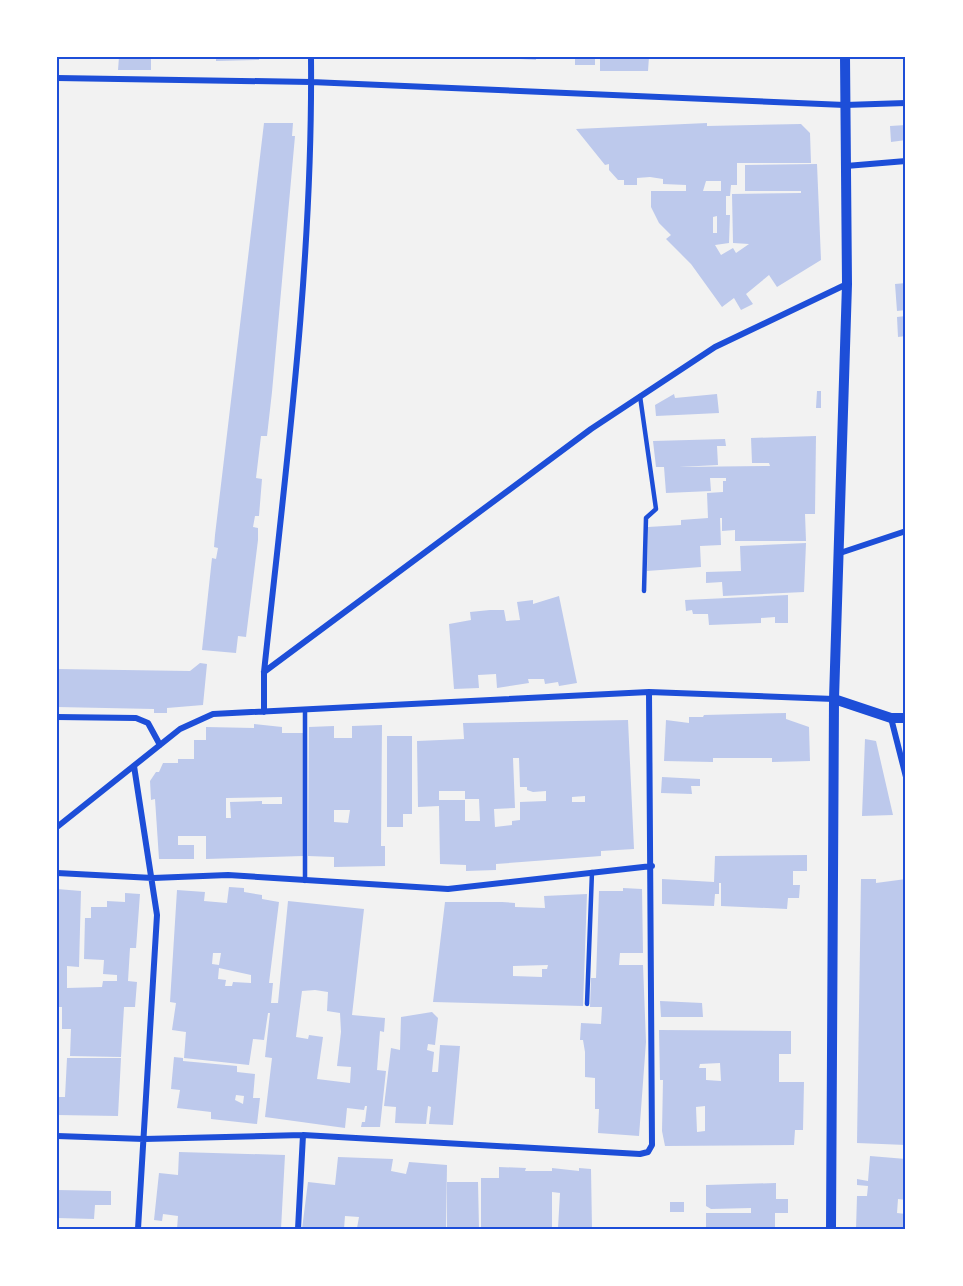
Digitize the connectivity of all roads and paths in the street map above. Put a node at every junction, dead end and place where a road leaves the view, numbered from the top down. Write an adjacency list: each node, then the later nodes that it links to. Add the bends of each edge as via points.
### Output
1 (311, 57): 4 (street)
2 (845, 57): 6 (street)
3 (57, 78): 4 (street)
4 (311, 82): 6 (street); 14 (street, via 308,222 300,337)
5 (906, 103): 6 (street)
6 (845, 105): 8 (street)
7 (906, 161): 8 (street)
8 (846, 166): 9 (street)
9 (847, 284): 10 (street, via 715,347); 12 (street)
10 (640, 396): 13 (lane, via 656,509 646,518); 14 (street)
11 (906, 531): 12 (street)
12 (840, 554): 16 (street)
13 (644, 591)
14 (264, 672): 18 (street)
15 (649, 692): 16 (street); 17 (street); 26 (street)
16 (834, 699): 20 (street); 37 (street)
17 (305, 710): 18 (street); 30 (lane)
18 (264, 712): 22 (street, via 213,714 180,729)
19 (57, 717): 22 (street, via 136,718 148,723)
20 (891, 718): 21 (street); 24 (street)
21 (906, 718)
22 (160, 745): 23 (street)
23 (134, 766): 25 (street); 29 (street)
24 (906, 777)
25 (57, 827)
26 (652, 866): 27 (street); 32 (street, via 652,1145 648,1152)
27 (592, 872): 30 (street, via 448,889); 31 (lane)
28 (57, 873): 29 (street)
29 (153, 878): 30 (street, via 228,875); 34 (street, via 157,915)
30 (305, 881)
31 (587, 1004)
32 (303, 1135): 34 (street); 36 (street)
33 (57, 1136): 34 (street)
34 (144, 1139): 35 (street)
35 (138, 1229)
36 (298, 1229)
37 (831, 1229)

